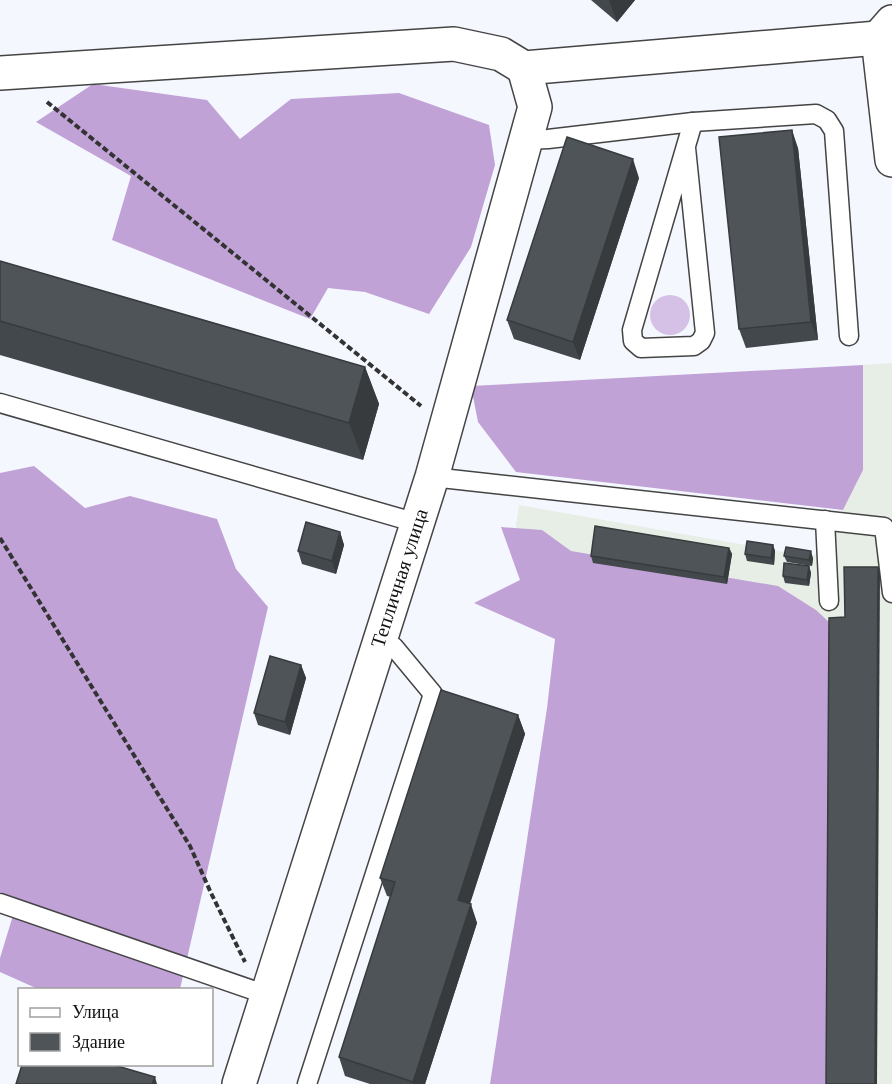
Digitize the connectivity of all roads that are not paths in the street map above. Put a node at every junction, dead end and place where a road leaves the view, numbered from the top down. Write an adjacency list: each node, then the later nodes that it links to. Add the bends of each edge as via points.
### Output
1 (885, 30): 2 (street); 7 (street)
2 (524, 69): 3 (street, via 501,54 454,44); 5 (street, Тепличная улица, via 535,107)
3 (6, 73)
4 (693, 122): 5 (lane); 6 (lane); 8 (lane, via 816,114 827,120 834,131)
5 (526, 140): 10 (street, Тепличная улица)
6 (686, 148): 6 (lane, via 632,330 633,341 641,348 694,346 705,333)
7 (892, 160)
8 (849, 336)
9 (0, 403): 12 (lane)
10 (432, 477): 11 (lane); 12 (street, Тепличная улица)
11 (825, 520): 13 (lane, via 884,527); 14 (lane)
12 (417, 523): 15 (street, Тепличная улица)
13 (892, 593)
14 (829, 601)
15 (377, 647): 17 (street, Тепличная улица); 19 (lane, via 394,647 433,694)
16 (0, 903): 17 (lane)
17 (267, 995): 18 (street, Тепличная улица)
18 (239, 1084)
19 (307, 1084)

